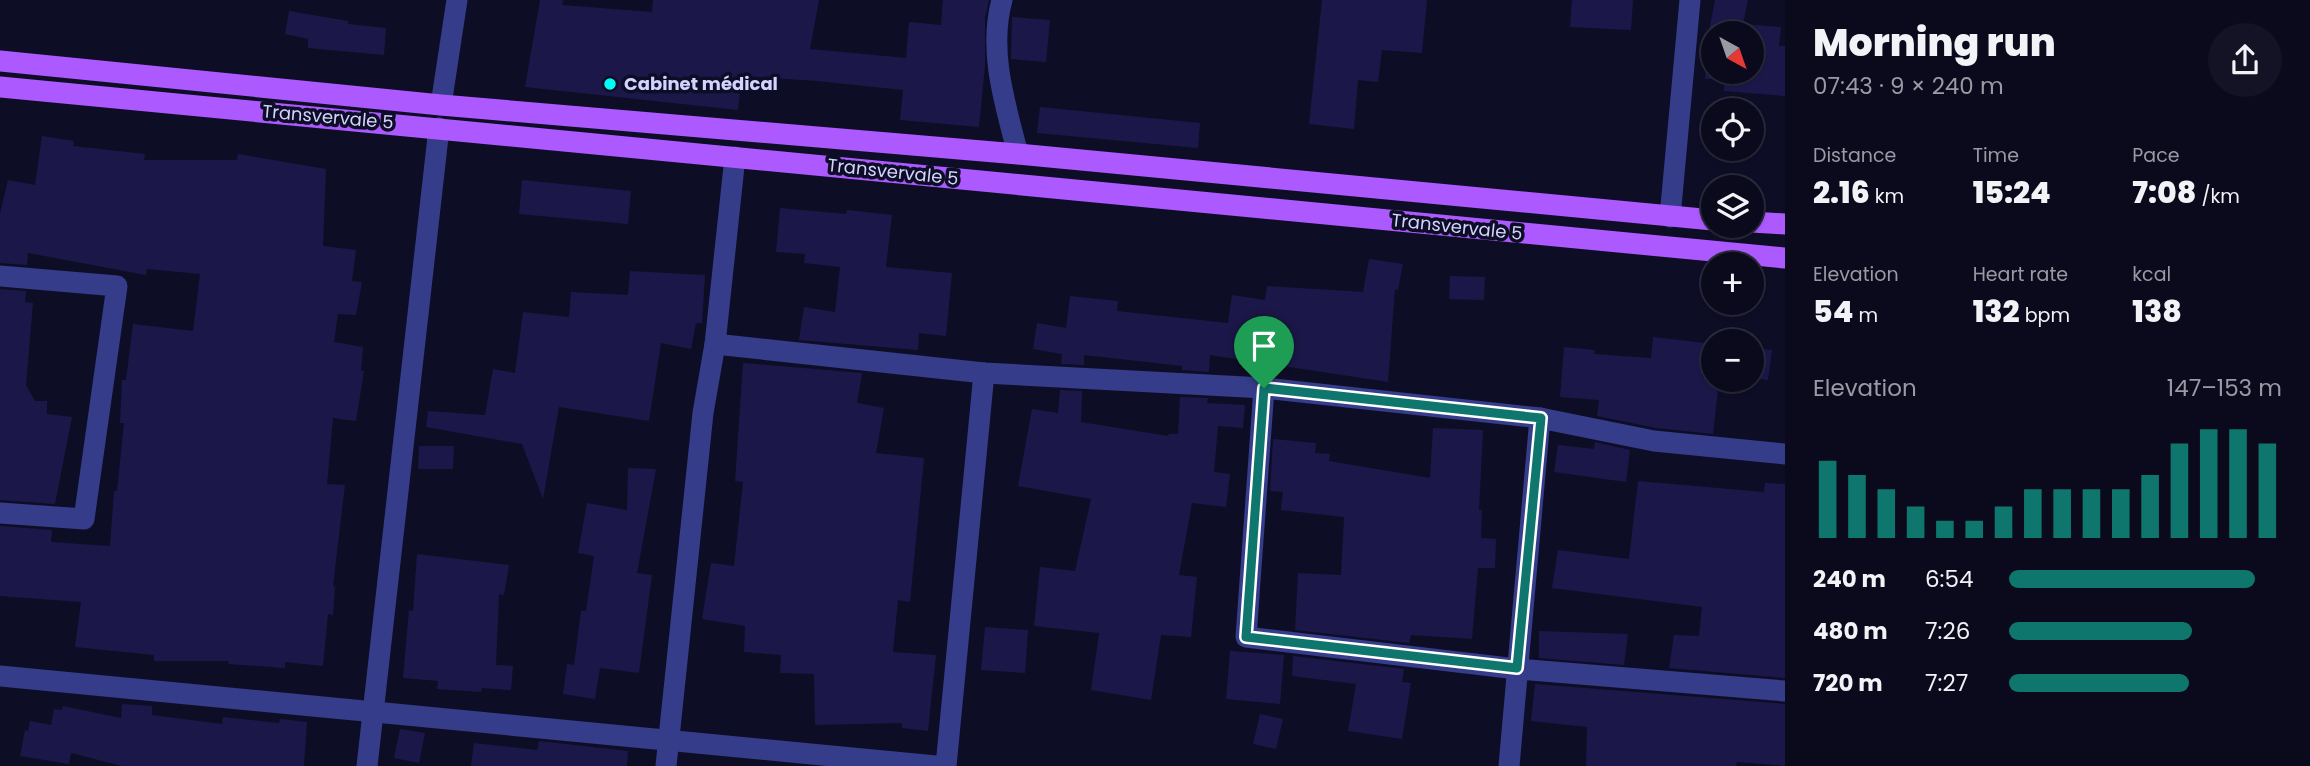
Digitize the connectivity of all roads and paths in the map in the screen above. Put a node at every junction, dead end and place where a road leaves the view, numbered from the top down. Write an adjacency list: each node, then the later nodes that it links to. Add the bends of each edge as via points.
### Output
1 (457, 0): 6 (street)
2 (1002, 0): 8 (street, via 998,13 999,81)
3 (1690, 0): 10 (street)
4 (0, 61): 6 (main road, Transvervale 5)
5 (0, 87): 7 (main road, Transvervale 5)
6 (441, 105): 8 (main road, Transvervale 5)
7 (439, 128): 9 (main road, Transvervale 5); 25 (street)
8 (1018, 154): 10 (main road, Transvervale 5)
9 (735, 157): 14 (main road, Transvervale 5); 16 (street)
10 (1670, 217): 11 (main road, Transvervale 5)
11 (1701, 219)
12 (1764, 223): 13 (main road)
13 (1785, 224)
14 (1785, 258)
15 (0, 276): 21 (street, via 117,286 84,519)
16 (715, 344): 17 (street); 26 (street, via 703,413)
17 (984, 373): 18 (street); 30 (street)
18 (1264, 388): 19 (street); 22 (street, via 1246,637)
19 (1541, 418): 20 (street, via 1654,441); 22 (street)
20 (1785, 454)
21 (0, 513)
22 (1517, 668): 24 (street); 31 (street)
23 (0, 676): 25 (street)
24 (1785, 691)
25 (372, 712): 26 (street); 27 (street)
26 (668, 741): 28 (street); 29 (street)
27 (367, 766)
28 (666, 766)
29 (936, 766)
30 (946, 766)
31 (1509, 766)

